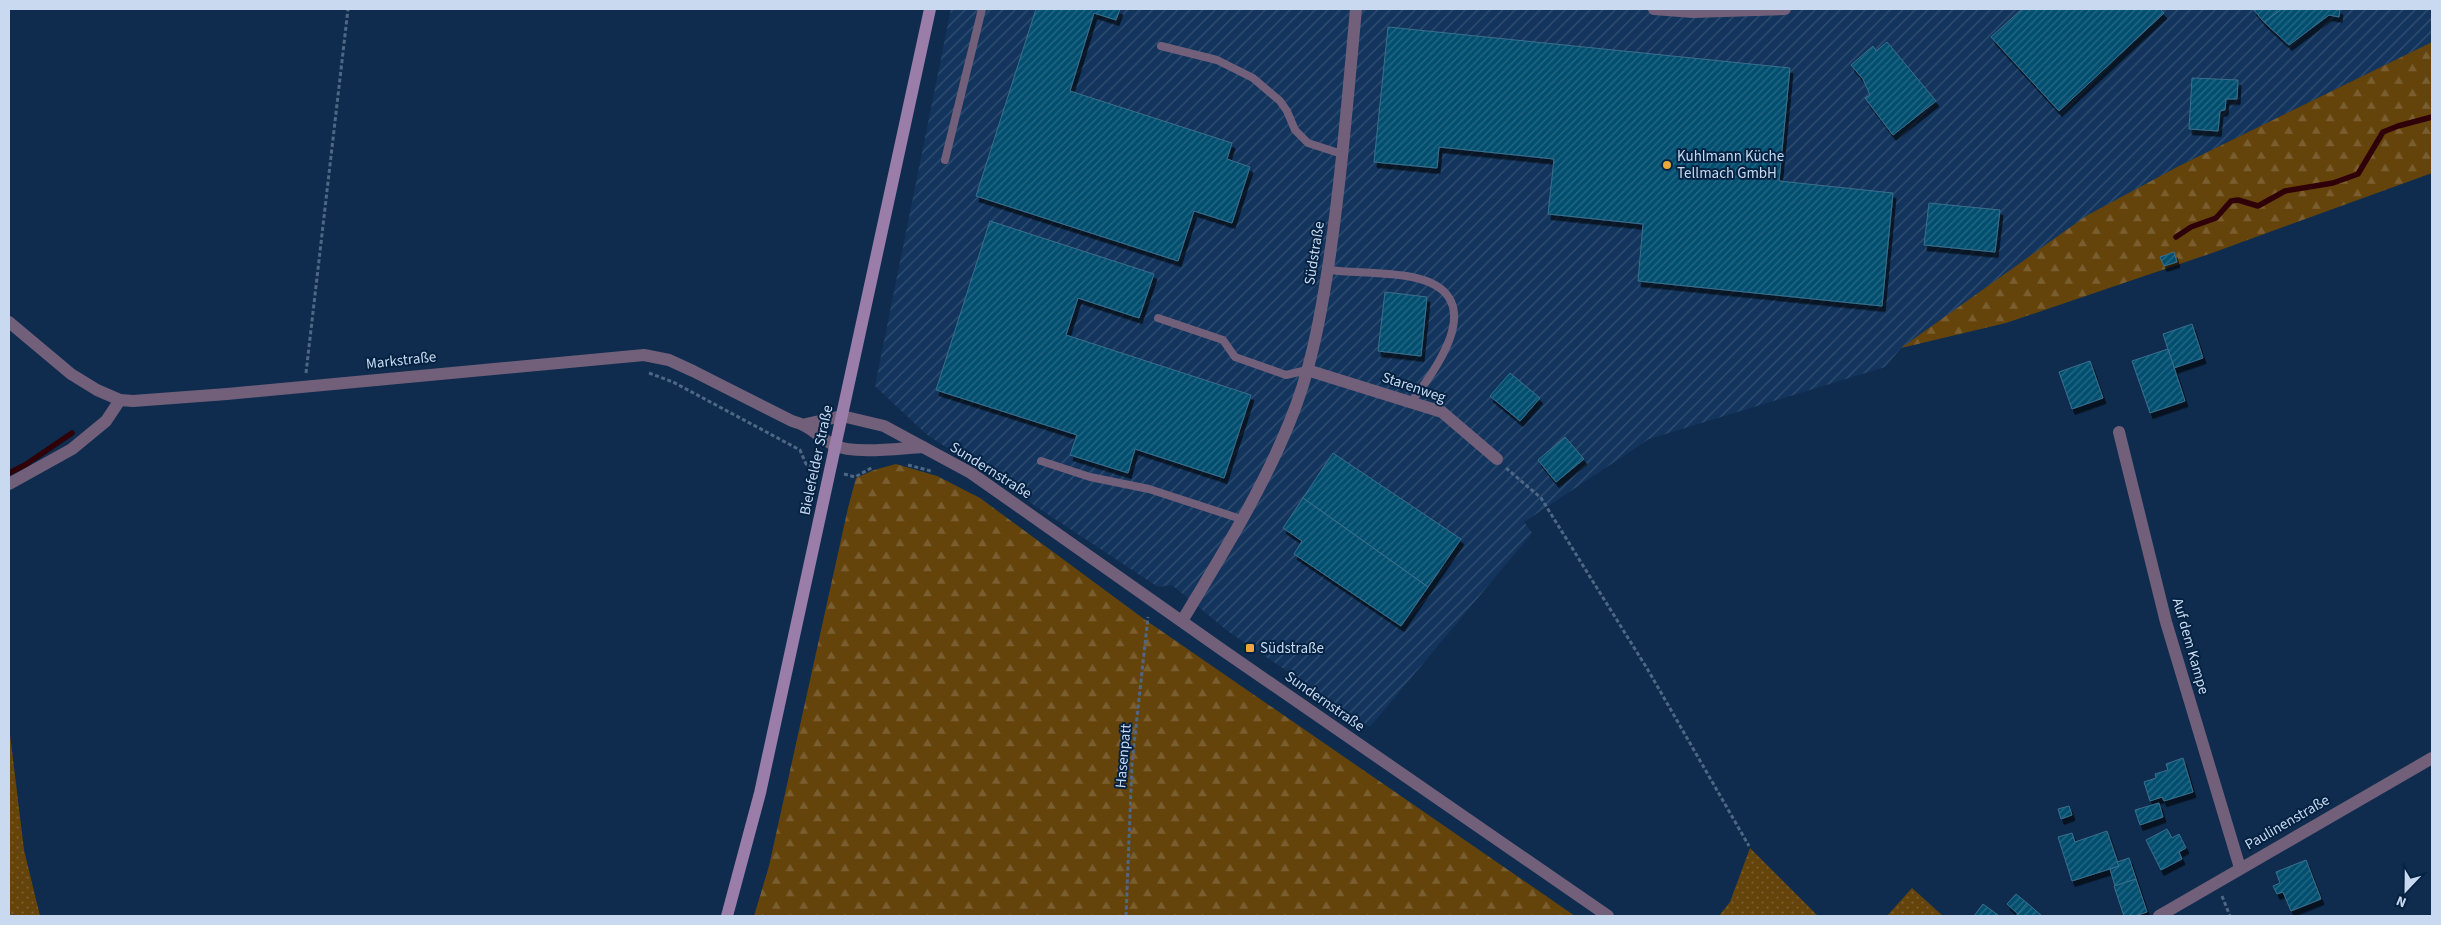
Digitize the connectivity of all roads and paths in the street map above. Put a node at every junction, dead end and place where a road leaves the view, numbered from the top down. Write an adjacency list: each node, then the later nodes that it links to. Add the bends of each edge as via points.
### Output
1 (348, 9): 15 (path)
2 (930, 9): 18 (main road, Bielefelder Straße)
3 (982, 9): 9 (lane)
4 (1356, 9): 8 (street, Südstraße)
5 (1654, 9): 6 (street, via 1694,12)
6 (1786, 9)
7 (1161, 46): 8 (lane, via 1217,60 1252,78 1280,101 1295,130 1308,144)
8 (1342, 154): 10 (street, Südstraße)
9 (945, 160)
10 (1328, 270): 13 (street, Südstraße); 17 (lane, via 1412,278 1436,287 1449,298 1455,312 1453,331 1442,358)
11 (1158, 318): 13 (lane, via 1223,340 1235,357 1286,375)
12 (9, 322): 16 (street, Markstraße, via 71,374)
13 (1307, 370): 17 (street, Starenweg); 30 (street, Südstraße, via 1290,421)
14 (644, 372): 27 (path, via 673,382 800,450 806,464)
15 (304, 386): 16 (street, Markstraße, via 154,400); 19 (street, Markstraße, via 644,354 669,360 792,421)
16 (120, 400): 29 (street, via 106,421 77,444)
17 (1410, 402): 23 (street, Starenweg, via 1442,412)
18 (842, 416): 19 (street); 21 (main road, Bielefelder Straße); 22 (street, Sundernstraße, via 884,426)
19 (806, 424): 21 (street, Markstraße)
20 (2119, 432): 35 (street, Auf dem Kampe, via 2166,622)
21 (835, 446): 22 (street, via 865,450); 27 (main road, Bielefelder Straße)
22 (923, 447): 31 (street, Sundernstraße, via 971,473)
23 (1496, 459): 34 (path, via 1541,498 1648,670)
24 (1041, 461): 30 (lane, via 1090,477 1149,489)
25 (906, 464): 28 (path)
26 (880, 466): 27 (path, via 855,477)
27 (830, 470): 37 (main road, Bielefelder Straße, via 760,793)
28 (932, 471)
29 (9, 484)
30 (1241, 519): 32 (street, Südstraße)
31 (1154, 600): 32 (street, Sundernstraße); 38 (path, Hasenpatt, via 1149,611 1132,763)
32 (1182, 621): 39 (street, Sundernstraße)
33 (2432, 758): 35 (street, Paulinenstraße)
34 (1749, 846)
35 (2240, 868): 36 (street, Paulinenstraße)
36 (2217, 882): 40 (street, Paulinenstraße); 41 (path)
37 (727, 916)
38 (1126, 916)
39 (1608, 916)
40 (2159, 916)
41 (2230, 916)

